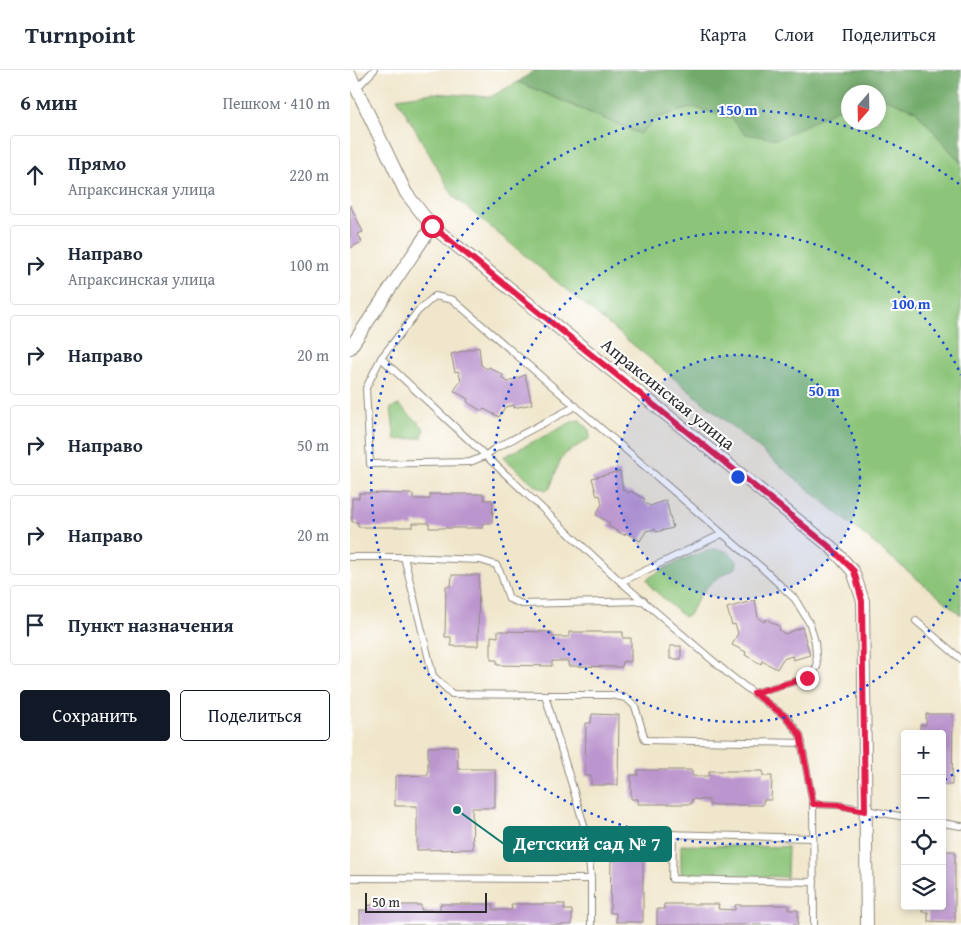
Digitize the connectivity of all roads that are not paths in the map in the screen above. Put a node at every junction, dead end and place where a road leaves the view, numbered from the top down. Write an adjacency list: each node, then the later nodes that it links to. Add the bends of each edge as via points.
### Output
1 (374, 70): 3 (lane)
2 (350, 75): 3 (street, Апраксинская улица)
3 (356, 89): 4 (street, Апраксинская улица, via 406,193)
4 (432, 226): 5 (street); 20 (street, Апраксинская улица, via 824,541 854,571 862,601)
5 (350, 348)
6 (381, 358): 7 (lane, via 434,296 453,300); 8 (lane); 8 (lane, via 366,388 370,464 470,462)
7 (576, 406): 8 (lane); 9 (lane)
8 (485, 456): 12 (lane)
9 (722, 534): 12 (lane); 16 (lane, via 796,599 816,642 817,667 807,678)
10 (350, 557): 11 (lane)
11 (404, 557): 13 (lane, via 480,560 496,565 509,599 522,604); 17 (lane, via 433,676 452,694)
12 (621, 582): 13 (lane)
13 (644, 601): 16 (lane)
14 (916, 621): 15 (lane)
15 (961, 659)
16 (754, 693): 18 (lane, via 786,717)
17 (545, 695): 18 (lane, via 626,698 635,706 645,740); 24 (lane)
18 (802, 743): 19 (lane)
19 (813, 804): 20 (lane); 26 (lane)
20 (865, 811): 21 (lane); 32 (street, Апраксинская улица)
21 (901, 816)
22 (946, 824): 23 (lane)
23 (961, 826)
24 (586, 832): 25 (lane); 28 (lane)
25 (673, 834): 26 (lane); 29 (lane, via 672,879)
26 (813, 838): 29 (lane)
27 (350, 878): 28 (lane)
28 (591, 880): 30 (lane)
29 (814, 882): 31 (lane)
30 (591, 925)
31 (814, 925)
32 (867, 925)

